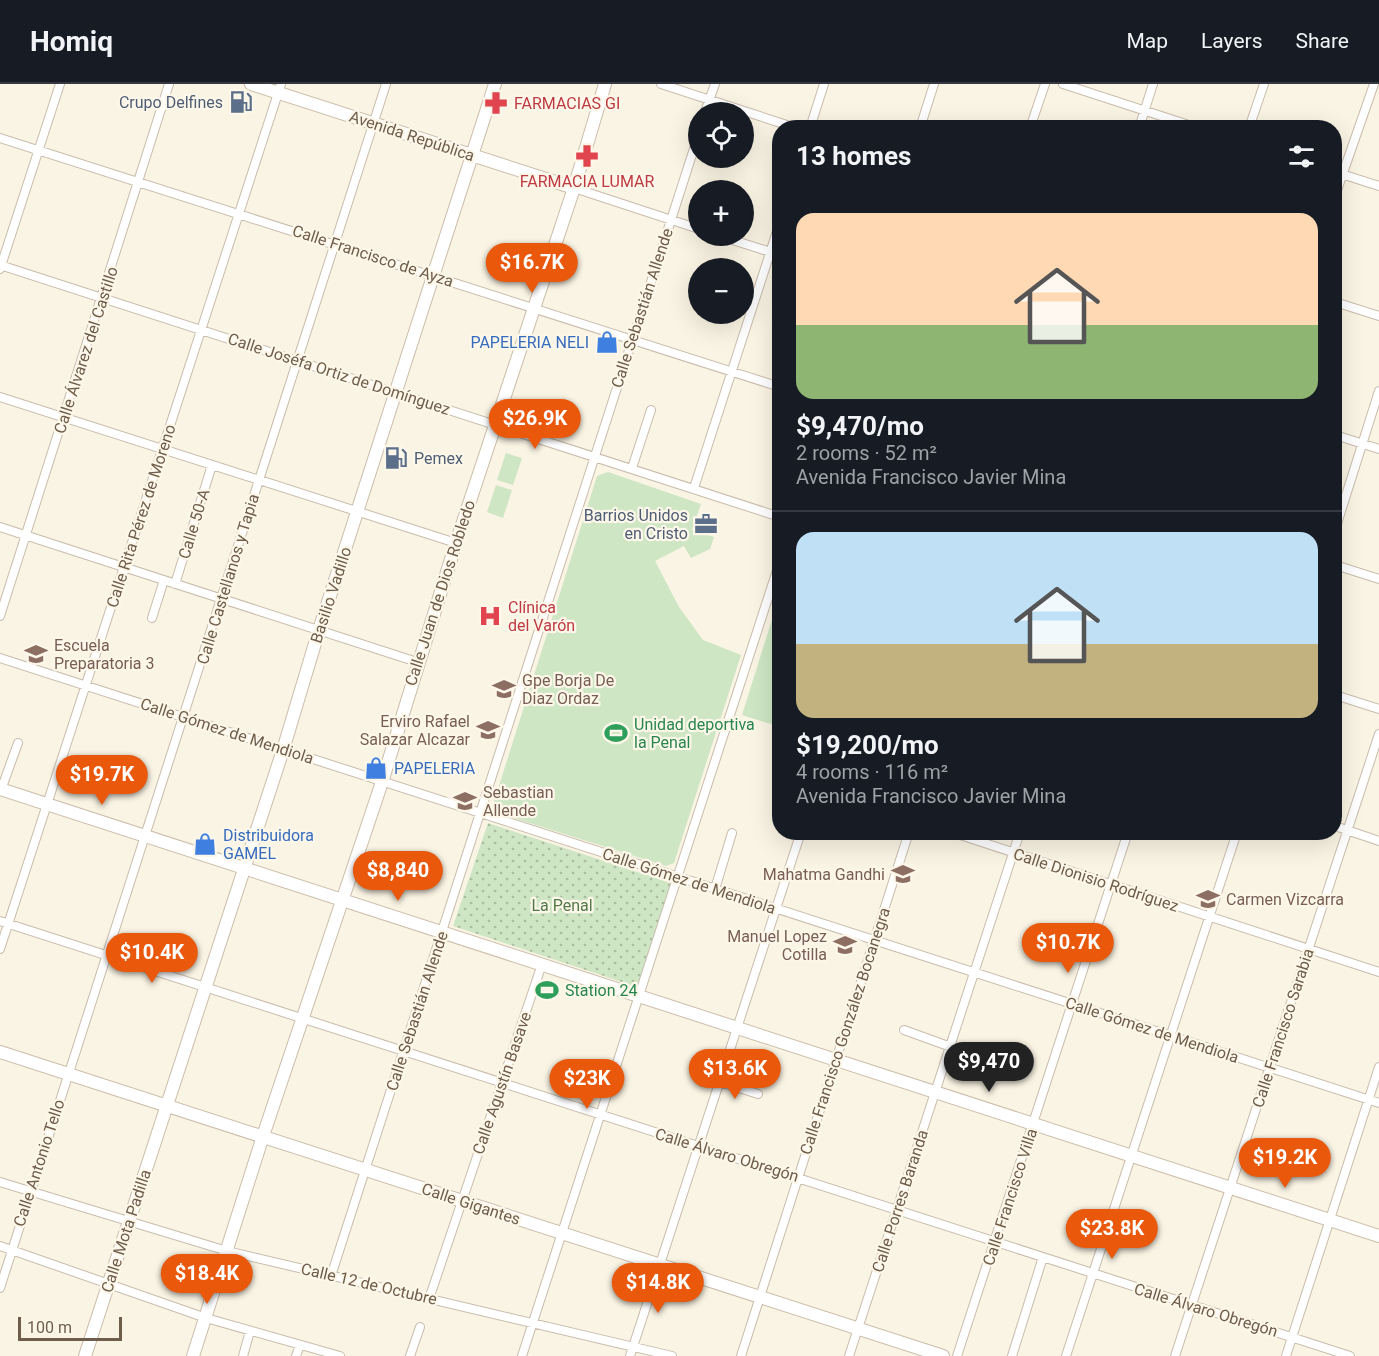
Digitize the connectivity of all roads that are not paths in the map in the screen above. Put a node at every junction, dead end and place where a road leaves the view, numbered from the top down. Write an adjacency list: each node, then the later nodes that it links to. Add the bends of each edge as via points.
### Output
1 (60, 84): 28 (street)
2 (169, 84): 33 (street, Calle Álvarez del Castillo)
3 (251, 84): 16 (street, Avenida República)
4 (386, 84): 26 (street, Calle Castellanos y Tapia)
5 (495, 84): 29 (street, Basilio Vadillo)
6 (605, 84): 35 (street, Calle Juan de Dios Robledo)
7 (661, 84): 17 (street)
8 (715, 84): 17 (street)
9 (824, 84): 20 (street)
10 (934, 84): 21 (street)
11 (1045, 84): 22 (street)
12 (1063, 84): 18 (street)
13 (1153, 84): 18 (street)
14 (1264, 84): 25 (street)
15 (1374, 84): 30 (street)
16 (279, 88): 26 (street, Avenida República); 36 (street, Calle Rita Pérez de Moreno)
17 (710, 100): 19 (street)
18 (1144, 111): 23 (street); 24 (street)
19 (772, 120)
20 (813, 120)
21 (923, 120)
22 (1033, 120)
23 (1141, 120)
24 (1173, 120)
25 (1252, 120)
26 (373, 123): 29 (street, Avenida República); 39 (street, Calle Castellanos y Tapia)
27 (0, 138): 28 (street, Calle Francisco de Ayza)
28 (39, 150): 33 (street, Calle Francisco de Ayza); 43 (street)
29 (472, 155): 35 (street, Avenida República); 44 (street, Basilio Vadillo)
30 (1342, 165)
31 (688, 167): 37 (street, Calle Sebastián Allende)
32 (1342, 174): 34 (street)
33 (139, 180): 36 (street, Calle Francisco de Ayza); 45 (street, Calle Álvarez del Castillo)
34 (1379, 186)
35 (574, 188): 37 (street); 47 (street, Calle Juan de Dios Robledo)
36 (237, 213): 39 (street, Calle Francisco de Ayza); 49 (street, Calle Rita Pérez de Moreno)
37 (671, 220): 38 (street); 50 (street, Calle Sebastián Allende)
38 (688, 225)
39 (334, 244): 44 (street, Calle Francisco de Ayza); 51 (street, Calle Castellanos y Tapia)
40 (752, 246): 42 (street)
41 (772, 249): 42 (street)
42 (771, 252): 52 (street)
43 (0, 266): 45 (street, Calle Joséfa Ortiz de Domínguez)
44 (433, 276): 47 (street, Calle Francisco de Ayza); 55 (street, Basilio Vadillo)
45 (103, 298): 49 (street, Calle Joséfa Ortiz de Domínguez); 58 (street, Calle Álvarez del Castillo)
46 (1342, 304): 48 (street)
47 (533, 308): 50 (street, Calle Francisco de Ayza); 59 (street, Calle Juan de Dios Robledo)
48 (1379, 316)
49 (202, 329): 51 (street, Calle Joséfa Ortiz de Domínguez); 62 (street, Calle Rita Pérez de Moreno)
50 (632, 339): 52 (street, Calle Francisco de Ayza); 64 (street, Calle Sebastián Allende)
51 (297, 360): 55 (street, Calle Joséfa Ortiz de Domínguez); 67 (street, Calle Castellanos y Tapia)
52 (732, 371): 53 (street, Calle Francisco de Ayza); 68 (street)
53 (772, 384)
54 (1379, 391): 61 (street)
55 (396, 392): 59 (street, Calle Joséfa Ortiz de Domínguez); 70 (street, Basilio Vadillo)
56 (0, 397): 58 (street)
57 (651, 410): 66 (street)
58 (64, 417): 62 (street); 73 (street, Calle Álvarez del Castillo)
59 (495, 424): 64 (street, Calle Joséfa Ortiz de Domínguez); 74 (street, Calle Juan de Dios Robledo)
60 (1342, 437): 61 (street)
61 (1362, 443): 63 (street); 69 (street)
62 (163, 449): 65 (street); 75 (street, Calle Rita Pérez de Moreno)
63 (1379, 449)
64 (594, 456): 66 (street, Calle Joséfa Ortiz de Domínguez); 97 (street, Calle Sebastián Allende)
65 (212, 465): 67 (street); 79 (street, Calle 50-A)
66 (632, 468): 68 (street, Calle Joséfa Ortiz de Domínguez)
67 (259, 480): 70 (street); 81 (street, Calle Castellanos y Tapia)
68 (694, 488): 71 (street, Calle Joséfa Ortiz de Domínguez)
69 (1342, 507)
70 (357, 511): 74 (street); 84 (street, Basilio Vadillo)
71 (772, 514)
72 (0, 527): 73 (street)
73 (24, 535): 75 (street); 82 (street, Calle Álvarez del Castillo)
74 (456, 543): 86 (street, Calle Juan de Dios Robledo)
75 (123, 567): 78 (street); 87 (street, Calle Rita Pérez de Moreno)
76 (1342, 567): 77 (street)
77 (1379, 579)
78 (164, 580): 79 (street); 83 (street)
79 (175, 584): 81 (street)
80 (772, 586): 111 (street)
81 (221, 598): 84 (street); 90 (street, Calle Castellanos y Tapia)
82 (0, 616)
83 (152, 618)
84 (319, 630): 86 (street); 93 (street, Basilio Vadillo)
85 (0, 658): 87 (street, Calle Gómez de Mendiola)
86 (417, 662): 94 (street, Calle Juan de Dios Robledo)
87 (87, 686): 90 (street, Calle Gómez de Mendiola); 96 (street, Calle Rita Pérez de Moreno)
88 (1342, 696): 89 (street)
89 (1379, 709)
90 (184, 717): 93 (street, Calle Gómez de Mendiola); 101 (street, Calle Castellanos y Tapia)
91 (1379, 734): 99 (street, Calle Francisco Sarabia)
92 (18, 743): 95 (street)
93 (284, 750): 94 (street, Calle Gómez de Mendiola); 110 (street, Basilio Vadillo)
94 (382, 782): 97 (street, Calle Gómez de Mendiola); 114 (street, Calle Juan de Dios Robledo)
95 (1, 789): 96 (street)
96 (48, 805): 101 (street); 117 (street, Calle Rita Pérez de Moreno)
97 (481, 814): 111 (street, Calle Gómez de Mendiola); 118 (street, Calle Sebastián Allende)
98 (1342, 828): 99 (street)
99 (1348, 830): 108 (street); 121 (street, Calle Francisco Sarabia)
100 (732, 833): 113 (street)
101 (146, 836): 110 (street); 122 (street, Calle Castellanos y Tapia)
102 (798, 840): 115 (street)
103 (906, 840): 119 (street, Calle Francisco González Bocanegra)
104 (975, 840): 109 (street, Calle Dionisio Rodríguez)
105 (1017, 840): 109 (street, Calle Porres Baranda)
106 (1125, 840): 112 (street, Calle Francisco Villa)
107 (1235, 840): 116 (street)
108 (1379, 841)
109 (1013, 853): 112 (street, Calle Dionisio Rodríguez); 124 (street, Calle Porres Baranda)
110 (245, 868): 114 (street); 126 (street, Basilio Vadillo)
111 (678, 877): 113 (street, Calle Gómez de Mendiola); 127 (street)
112 (1111, 885): 116 (street, Calle Dionisio Rodríguez); 128 (street, Calle Francisco Villa)
113 (715, 889): 115 (street, Calle Gómez de Mendiola)
114 (344, 900): 118 (street); 129 (street, Calle Juan de Dios Robledo)
115 (776, 909): 119 (street, Calle Gómez de Mendiola); 130 (street)
116 (1210, 917): 121 (street, Calle Dionisio Rodríguez); 132 (street)
117 (4, 923): 120 (street, Calle Rita Pérez de Moreno); 122 (street, Calle Álvaro Obregón)
118 (444, 932): 123 (street); 135 (street, Calle Sebastián Allende)
119 (874, 940): 124 (street, Calle Gómez de Mendiola); 136 (street, Calle Francisco González Bocanegra)
120 (0, 949)
121 (1309, 949): 125 (street, Calle Dionisio Rodríguez); 138 (street, Calle Francisco Sarabia)
122 (106, 955): 126 (street, Calle Álvaro Obregón); 139 (street, Calle Castellanos y Tapia)
123 (542, 964): 127 (street); 141 (street, Calle Agustín Basave)
124 (974, 972): 128 (street, Calle Gómez de Mendiola); 133 (street, Calle Porres Baranda)
125 (1379, 972)
126 (207, 988): 129 (street, Calle Álvaro Obregón); 146 (street, Basilio Vadillo)
127 (639, 996): 130 (street); 147 (street)
128 (1072, 1004): 132 (street, Calle Gómez de Mendiola); 148 (street, Calle Francisco Villa)
129 (304, 1019): 135 (street, Calle Álvaro Obregón); 149 (street, Calle Juan de Dios Robledo)
130 (737, 1028): 136 (street); 140 (street)
131 (904, 1030): 133 (street)
132 (1171, 1036): 138 (street, Calle Gómez de Mendiola); 151 (street)
133 (951, 1047): 142 (street, Calle Porres Baranda)
134 (0, 1052): 139 (street, Calle Gigantes)
135 (404, 1052): 141 (street, Calle Álvaro Obregón); 152 (street, Calle Sebastián Allende)
136 (835, 1059): 142 (street); 153 (street, Calle Francisco González Bocanegra)
137 (1379, 1067): 144 (street)
138 (1270, 1068): 144 (street, Calle Gómez de Mendiola); 155 (street, Calle Francisco Sarabia)
139 (68, 1074): 146 (street, Calle Gigantes); 156 (street, Calle Antonio Tello)
140 (720, 1082): 143 (street); 150 (street)
141 (502, 1083): 147 (street, Calle Álvaro Obregón); 157 (street, Calle Agustín Basave)
142 (936, 1092): 148 (street); 158 (street, Calle Porres Baranda)
143 (758, 1094)
144 (1368, 1100): 145 (street, Calle Gómez de Mendiola); 159 (street)
145 (1379, 1104)
146 (167, 1105): 149 (street, Calle Gigantes); 160 (street, Calle Mota Padilla)
147 (599, 1114): 150 (street, Calle Álvaro Obregón); 161 (street)
148 (1033, 1123): 151 (street); 163 (street, Calle Francisco Villa)
149 (263, 1136): 152 (street, Calle Gigantes); 166 (street, Calle Juan de Dios Robledo)
150 (699, 1147): 153 (street, Calle Álvaro Obregón); 168 (street)
151 (1132, 1155): 155 (street); 169 (street)
152 (365, 1170): 157 (street, Calle Gigantes); 170 (street, Calle Sebastián Allende)
153 (798, 1177): 158 (street, Calle Álvaro Obregón); 173 (street, Calle Francisco González Bocanegra)
154 (0, 1182): 156 (street, Calle 12 de Octubre)
155 (1231, 1187): 159 (street); 175 (street, Calle Francisco Sarabia)
156 (30, 1193): 160 (street, Calle 12 de Octubre); 165 (street, Calle Antonio Tello)
157 (462, 1201): 161 (street, Calle Gigantes); 174 (street, Calle Agustín Basave)
158 (898, 1209): 163 (street, Calle Álvaro Obregón); 179 (street, Calle Porres Baranda)
159 (1330, 1219): 162 (street); 181 (street)
160 (128, 1222): 166 (street, Calle 12 de Octubre); 171 (street, Calle Mota Padilla)
161 (562, 1233): 168 (street, Calle Gigantes); 177 (street)
162 (1379, 1236)
163 (996, 1242): 167 (street, Calle Álvaro Obregón); 195 (street, Calle Francisco Villa)
164 (0, 1246): 165 (street)
165 (12, 1250): 171 (street); 172 (street, Calle Antonio Tello)
166 (227, 1251): 170 (street, Calle 12 de Octubre); 176 (street, Calle Juan de Dios Robledo)
167 (1042, 1257): 169 (street, Calle Álvaro Obregón); 196 (street)
168 (660, 1264): 173 (street, Calle Gigantes); 183 (street)
169 (1094, 1274): 175 (street, Calle Álvaro Obregón); 197 (street)
170 (331, 1276): 174 (street, Calle 12 de Octubre)
171 (108, 1284): 176 (street); 184 (street, Calle Mota Padilla)
172 (0, 1288)
173 (759, 1297): 179 (street, Calle Gigantes); 192 (street, Calle Francisco González Bocanegra)
174 (429, 1299): 177 (street, Calle 12 de Octubre)
175 (1192, 1306): 181 (street, Calle Álvaro Obregón); 198 (street, Calle Francisco Sarabia)
176 (206, 1318): 180 (street); 185 (street, Calle Juan de Dios Robledo)
177 (532, 1323): 183 (street, Calle 12 de Octubre); 190 (street)
178 (420, 1327): 189 (street)
179 (858, 1329): 193 (street, Calle Porres Baranda); 194 (street, Calle Gigantes)
180 (250, 1331): 182 (street); 186 (street)
181 (1292, 1337): 199 (street); 200 (street, Calle Álvaro Obregón)
182 (300, 1345): 187 (street); 188 (street)
183 (632, 1351): 191 (street, Calle 12 de Octubre)
184 (85, 1356)
185 (194, 1356)
186 (243, 1356)
187 (296, 1356)
188 (340, 1356)
189 (410, 1356)
190 (522, 1356)
191 (672, 1356)
192 (741, 1356)
193 (849, 1356)
194 (943, 1356)
195 (957, 1356)
196 (1012, 1356)
197 (1066, 1356)
198 (1175, 1356)
199 (1286, 1356)
200 (1350, 1356)

